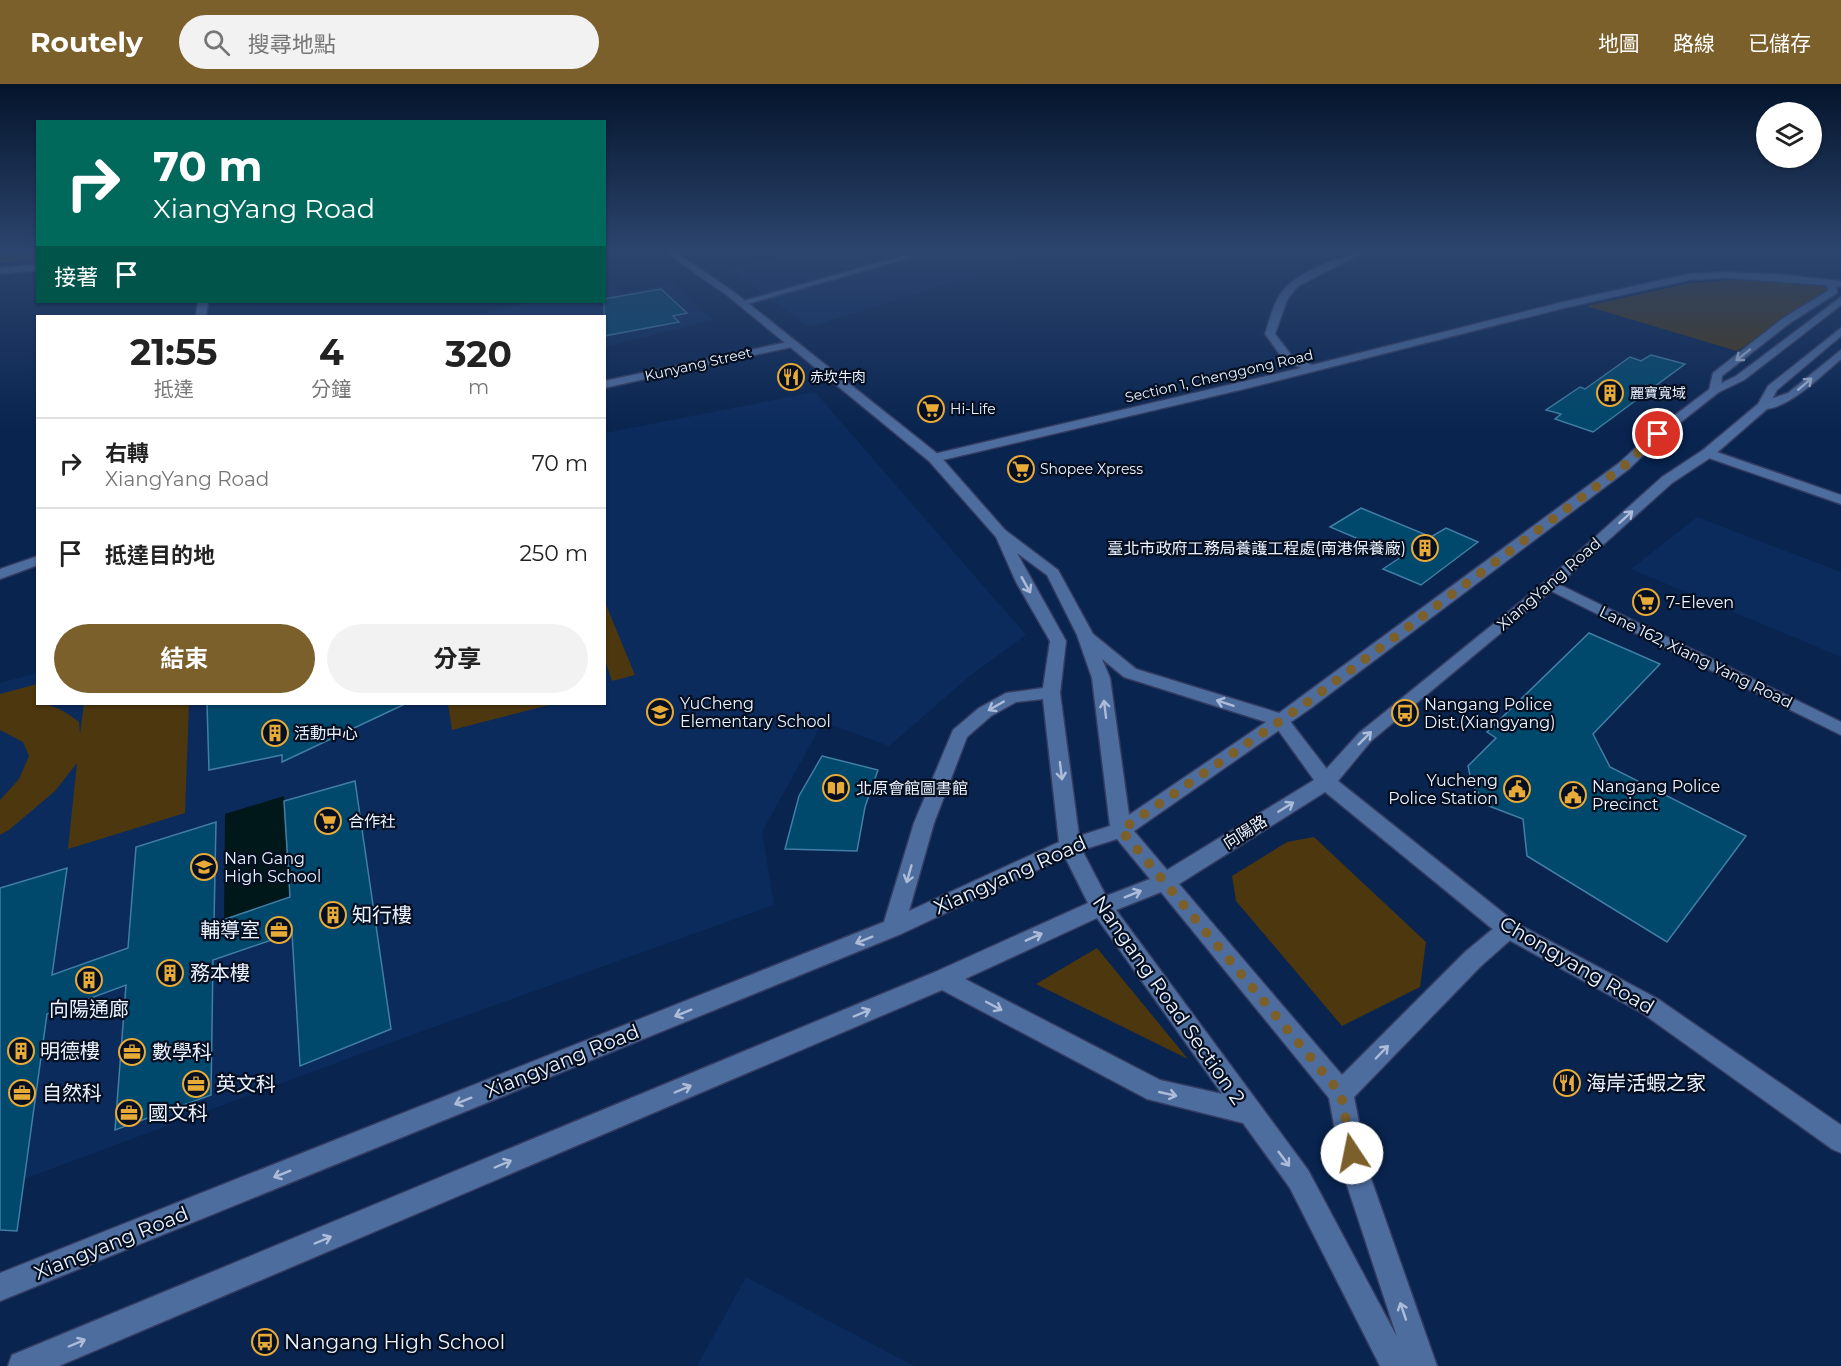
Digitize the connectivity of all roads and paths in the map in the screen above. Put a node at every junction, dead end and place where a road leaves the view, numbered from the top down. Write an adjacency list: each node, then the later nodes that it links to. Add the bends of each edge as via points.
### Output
1 (752, 312): 7 (main road)
2 (1278, 312): 9 (main road, via 1270,334 1288,358)
3 (1536, 312): 9 (main road, Section 1, Chenggong Road)
4 (1801, 312): 11 (main road, one-way to 11, via 1717,375)
5 (1826, 312): 11 (main road, via 1740,378)
6 (1841, 331): 12 (main road, XiangYang Road, via 1772,388)
7 (792, 344): 10 (main road, Kunyang Street); 14 (main road)
8 (1841, 353): 12 (main road, one-way to 8, via 1792,395)
9 (1311, 369): 14 (main road, Section 1, Chenggong Road)
10 (606, 385)
11 (1715, 390): 22 (main road, via 1624,466)
12 (1763, 406): 13 (main road, XiangYang Road)
13 (1708, 453): 15 (main road); 19 (main road, XiangYang Road, one-way to 13, via 1667,480)
14 (934, 458): 16 (main road)
15 (1841, 500)
16 (1000, 533): 20 (main road, via 1053,573); 21 (main road, Nangang Road Section 2, one-way to 21, via 1058,641)
17 (36, 561): 18 (main road)
18 (0, 574)
19 (1550, 585): 23 (main road, Lane 162, Xiang Yang Road); 24 (main road, XiangYang Road, one-way to 19, via 1365,737)
20 (1085, 635): 22 (main road, one-way to 20, via 1131,673); 25 (main road, one-way to 20, via 1101,678)
21 (1051, 693): 26 (main road, Nangang Road Section 2, one-way to 26); 29 (main road, one-way to 29, via 1012,697 985,712 959,734 924,823)
22 (1280, 720): 24 (main road, Chongyang Road); 25 (main road)
23 (1841, 729)
24 (1326, 782): 27 (main road, 向陽路, one-way to 24); 30 (main road, Chongyang Road)
25 (1121, 830): 26 (main road, Xiangyang Road); 27 (main road)
26 (1070, 846): 28 (main road, Nangang Road Section 2); 29 (main road, Xiangyang Road)
27 (1165, 882): 28 (main road, one-way to 27); 32 (main road)
28 (1101, 907): 31 (main road, one-way to 28); 33 (main road, Nangang Road Section 2)
29 (894, 928): 35 (main road, Xiangyang Road, one-way to 35)
30 (1508, 929): 32 (main road, one-way to 30, via 1473,959); 34 (main road, Chongyang Road, via 1650,1006)
31 (943, 979): 33 (main road, one-way to 33, via 1156,1091); 36 (main road, one-way to 31)
32 (1341, 1094): 38 (main road, one-way to 32, via 1356,1173)
33 (1249, 1112): 37 (main road, Nangang Road Section 2, one-way to 37, via 1299,1179)
34 (1841, 1140)
35 (0, 1287)
36 (23, 1366)
37 (1396, 1366)
38 (1422, 1366)

